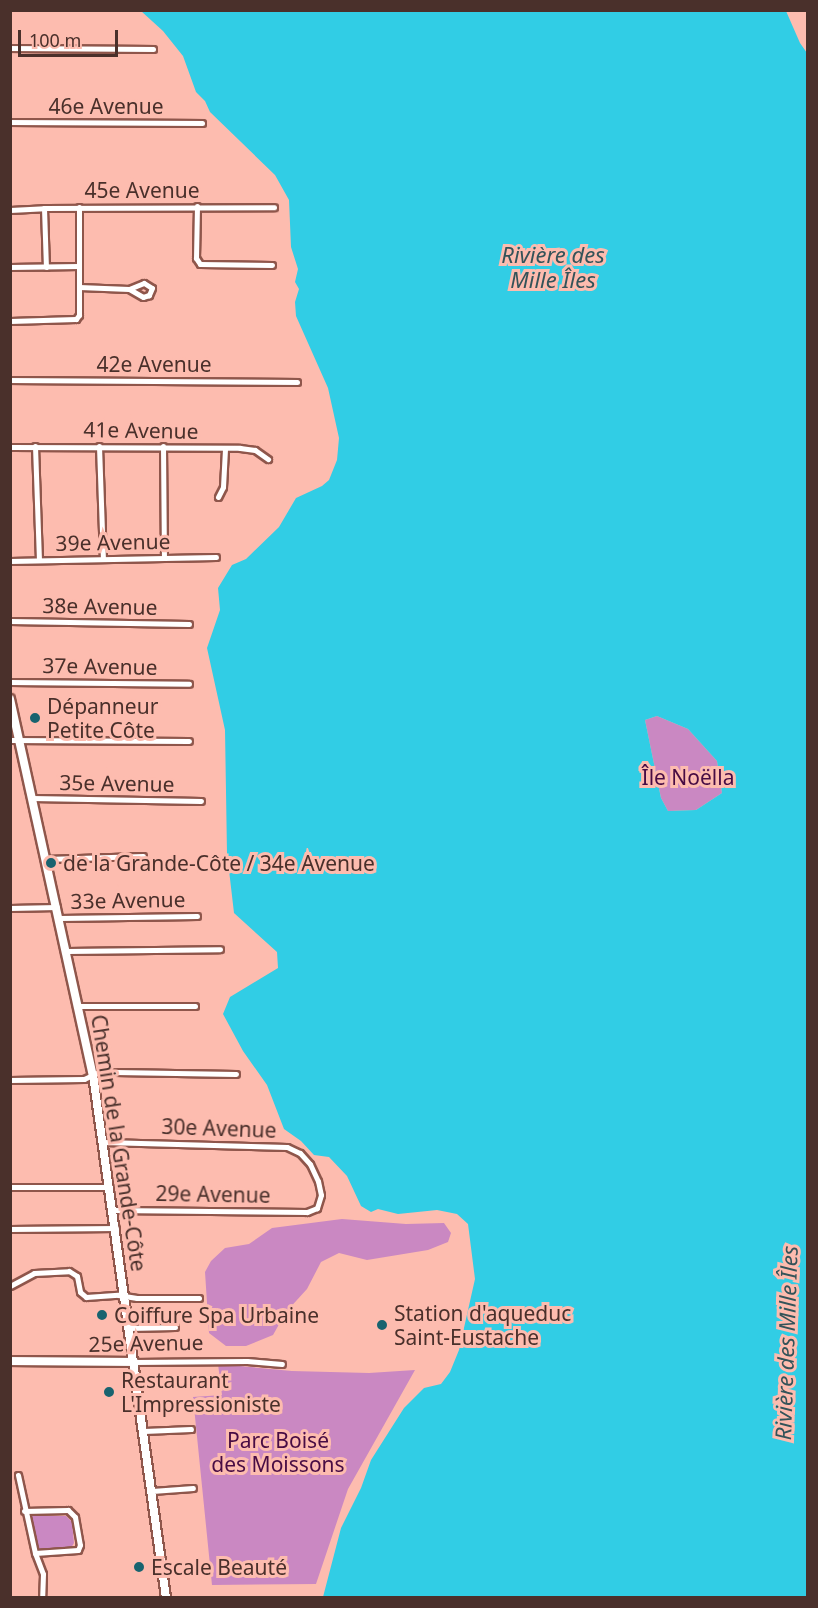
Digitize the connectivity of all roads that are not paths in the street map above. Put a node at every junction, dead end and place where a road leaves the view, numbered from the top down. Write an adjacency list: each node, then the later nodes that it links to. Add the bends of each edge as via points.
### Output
1 (10, 48): 2 (street)
2 (153, 49)
3 (10, 122): 4 (street, 46e Avenue)
4 (202, 123)
5 (197, 206): 6 (street, 45e Avenue); 7 (street, 45e Avenue); 10 (street, via 196,258 200,264)
6 (79, 207): 8 (street, 45e Avenue); 11 (street)
7 (274, 207)
8 (44, 208): 9 (street, 45e Avenue); 13 (street)
9 (10, 210)
10 (272, 265)
11 (79, 266): 13 (street); 14 (street)
12 (10, 267): 13 (street)
13 (46, 267)
14 (79, 288): 15 (street); 16 (street, via 76,319)
15 (129, 289)
16 (10, 321)
17 (10, 381): 18 (street, 42e Avenue)
18 (297, 382)
19 (35, 446): 20 (street, 41e Avenue); 22 (street, 41e Avenue); 29 (street)
20 (99, 446): 21 (street, 41e Avenue); 27 (street)
21 (164, 446): 23 (street, 41e Avenue); 28 (street)
22 (10, 447)
23 (225, 448): 24 (street, 41e Avenue, via 255,450); 25 (street, via 223,487)
24 (268, 459)
25 (218, 497)
26 (216, 557): 28 (street, 39e Avenue)
27 (104, 558): 28 (street, 39e Avenue); 29 (street, 39e Avenue)
28 (164, 558)
29 (39, 559): 30 (street, 39e Avenue)
30 (10, 561)
31 (10, 621): 32 (street, 38e Avenue)
32 (189, 624)
33 (10, 682): 34 (street, 37e Avenue)
34 (189, 684)
35 (10, 699): 37 (main road, Chemin de la Grande-Côte)
36 (10, 740): 37 (street)
37 (20, 740): 38 (street); 39 (main road, Chemin de la Grande-Côte)
38 (189, 741)
39 (32, 798): 40 (street, 35e Avenue); 42 (main road, Chemin de la Grande-Côte)
40 (201, 801)
41 (143, 856): 42 (street)
42 (46, 860): 43 (main road, Chemin de la Grande-Côte)
43 (57, 907): 44 (street, 33e Avenue); 46 (main road, Chemin de la Grande-Côte)
44 (10, 908)
45 (197, 916): 46 (street, 33e Avenue)
46 (60, 918): 48 (main road, Chemin de la Grande-Côte)
47 (220, 949): 48 (street)
48 (67, 951): 49 (main road, Chemin de la Grande-Côte)
49 (79, 1006): 50 (street); 52 (main road, Chemin de la Grande-Côte)
50 (195, 1006)
51 (236, 1074): 52 (street)
52 (93, 1075): 53 (street, via 84,1079); 54 (main road, Chemin de la Grande-Côte)
53 (10, 1080)
54 (104, 1143): 56 (main road, Chemin de la Grande-Côte); 58 (street, 30e Avenue, via 287,1147 303,1156 317,1177 321,1200)
55 (10, 1187): 56 (street)
56 (110, 1187): 57 (main road, Chemin de la Grande-Côte)
57 (113, 1210): 58 (street, 29e Avenue); 60 (main road, Chemin de la Grande-Côte)
58 (312, 1212)
59 (10, 1228): 60 (street)
60 (116, 1228): 62 (main road, Chemin de la Grande-Côte)
61 (10, 1286): 62 (street, via 34,1273 69,1272 77,1276 85,1297)
62 (124, 1296): 63 (street); 65 (main road, Chemin de la Grande-Côte)
63 (199, 1298)
64 (175, 1327): 65 (street)
65 (129, 1328): 67 (main road, Chemin de la Grande-Côte)
66 (10, 1361): 67 (main road, 25e Avenue)
67 (134, 1362): 68 (street, 25e Avenue); 70 (main road, Chemin de la Grande-Côte)
68 (282, 1364)
69 (191, 1429): 70 (street)
70 (144, 1431): 73 (main road, Chemin de la Grande-Côte)
71 (18, 1475): 74 (street)
72 (193, 1488): 73 (street)
73 (152, 1491): 77 (main road, Chemin de la Grande-Côte)
74 (24, 1511): 75 (street); 75 (street, via 68,1510 75,1517 78,1550)
75 (35, 1553): 76 (street, via 43,1574)
76 (42, 1598)
77 (166, 1598)

